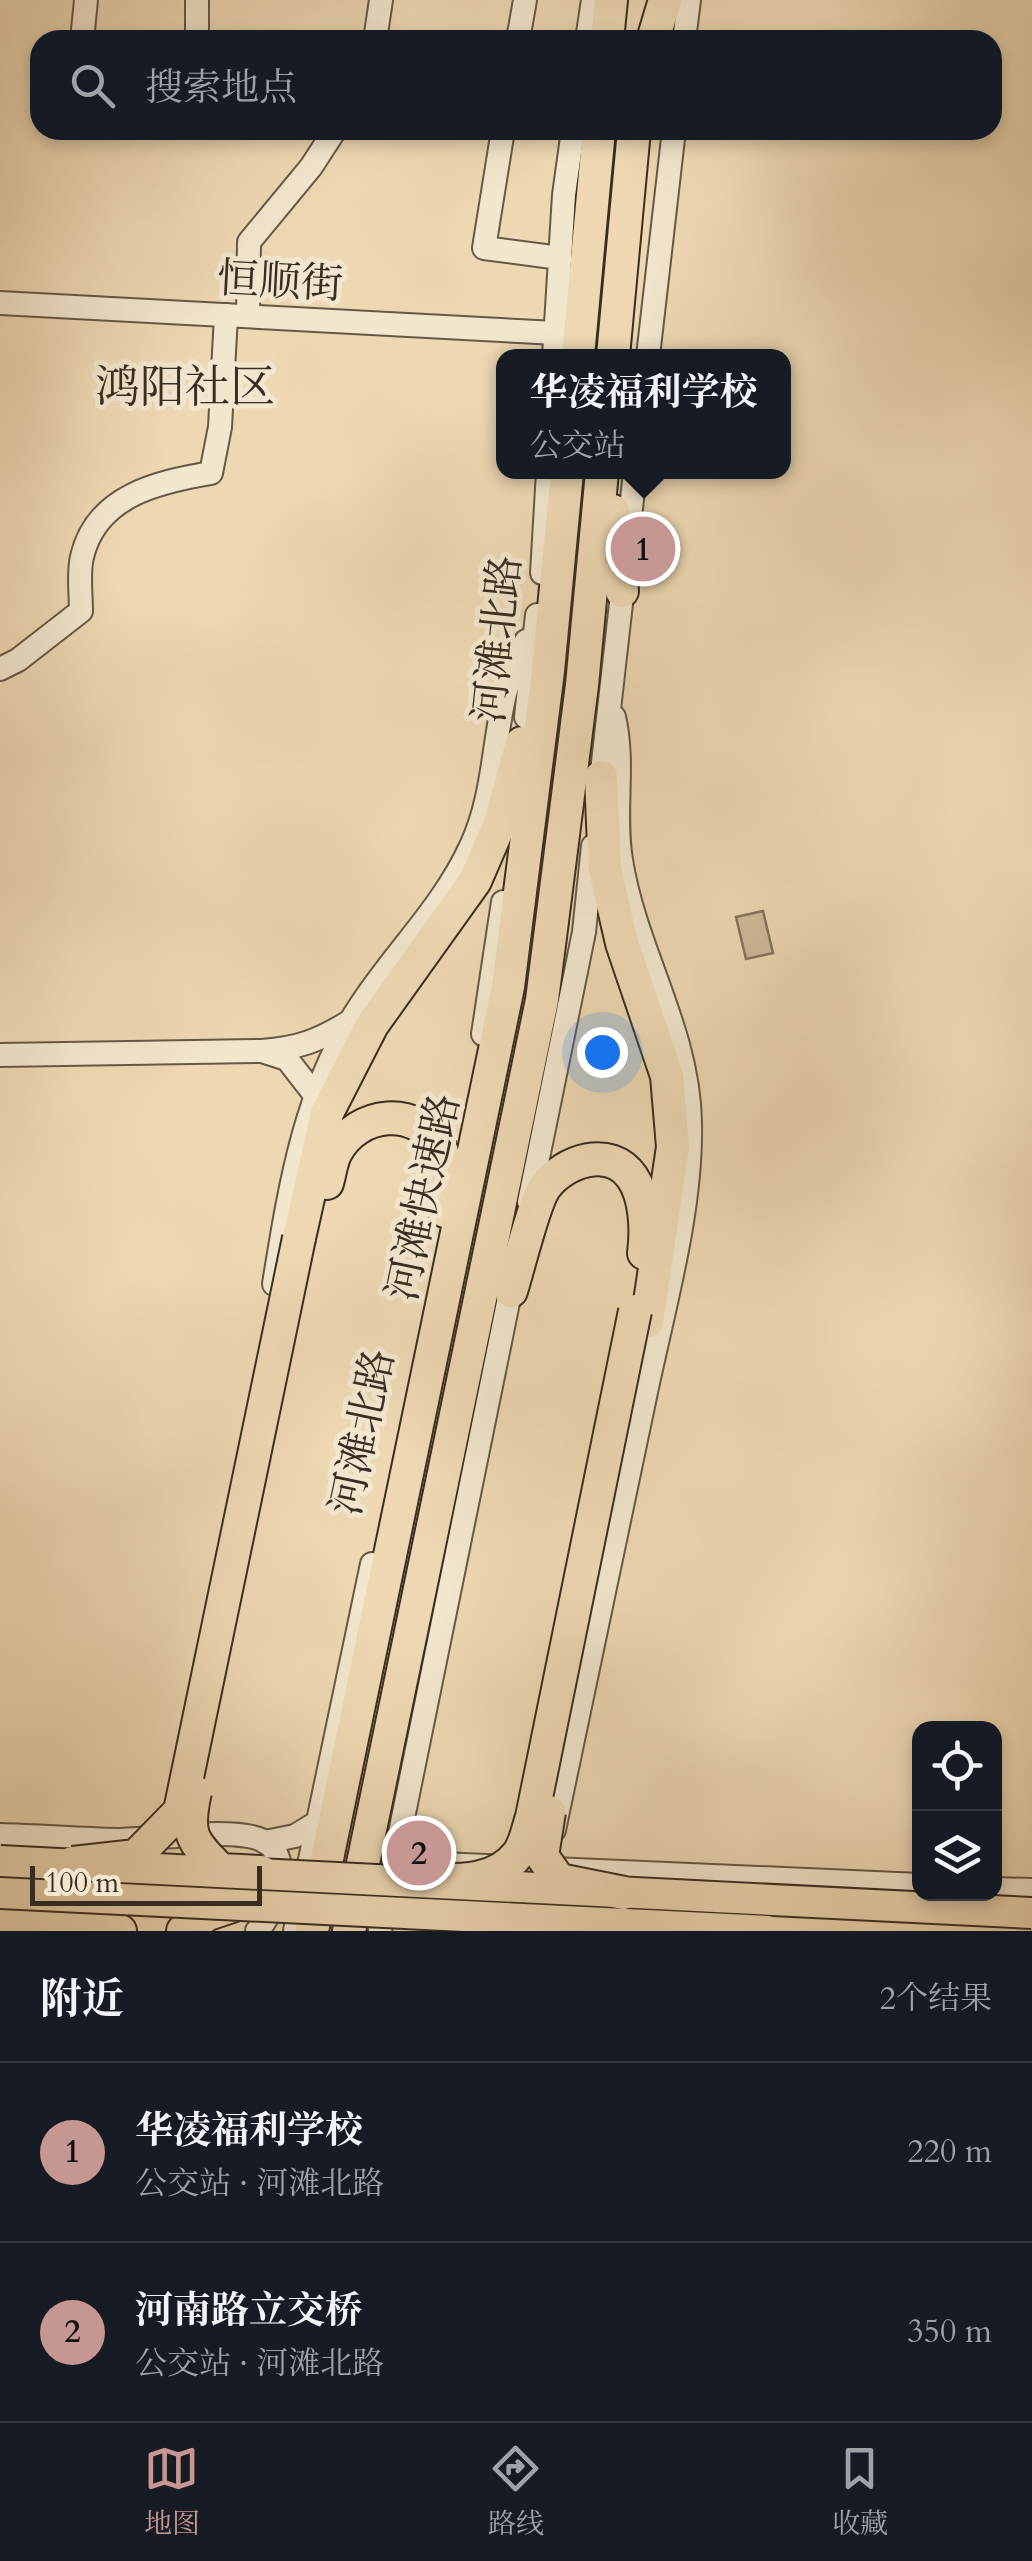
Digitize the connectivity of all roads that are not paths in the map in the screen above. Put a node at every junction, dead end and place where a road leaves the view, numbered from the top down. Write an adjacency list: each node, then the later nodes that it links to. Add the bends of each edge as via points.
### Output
1 (86, 0): 10 (street)
2 (197, 0): 11 (street)
3 (381, 0): 12 (street)
4 (524, 0): 13 (street)
5 (593, 0): 14 (street)
6 (611, 0): 15 (highway)
7 (646, 0): 16 (highway)
8 (666, 0): 17 (highway)
9 (689, 0): 18 (street)
10 (83, 30)
11 (197, 30)
12 (376, 30)
13 (520, 30)
14 (588, 30)
15 (609, 30)
16 (644, 30)
17 (656, 30)
18 (685, 30)
19 (328, 140): 28 (street, via 249,242)
20 (501, 140): 25 (street, via 484,248)
21 (572, 140): 25 (street)
22 (597, 140): 29 (highway)
23 (633, 140): 30 (highway)
24 (673, 140): 31 (street)
25 (560, 258): 29 (street)
26 (0, 303): 28 (street, 恒顺街)
27 (0, 318): 28 (street, 恒顺街)
28 (233, 319): 29 (street, 恒顺街); 41 (street, via 210,473 131,492 91,531 81,560 81,612)
29 (561, 348)
30 (614, 349)
31 (649, 349)
32 (548, 479): 38 (street, 河滩北路)
33 (562, 479): 38 (highway)
34 (563, 479): 76 (highway, 河滩快速路, via 548,671 508,987)
35 (604, 479): 77 (highway, 河滩快速路, via 542,1000)
36 (606, 479): 39 (highway)
37 (635, 479): 39 (street)
38 (542, 574): 40 (street, 河滩北路)
39 (622, 591): 42 (street)
40 (538, 610): 43 (street, 河滩北路); 45 (street, via 505,694 488,804 472,845 448,891)
41 (0, 669)
42 (610, 699): 44 (street); 59 (street, via 620,744 620,860 685,1064 689,1166 552,1839 552,1859)
43 (524, 733): 49 (street, 河滩北路, via 486,1018); 50 (highway, via 500,823 474,880 372,1025 327,1113)
44 (601, 777): 51 (street, via 584,932); 52 (highway, via 605,870 667,1076 673,1147)
45 (352, 1020): 46 (street, via 296,1048); 48 (street)
46 (262, 1051): 47 (street); 48 (street, via 286,1060)
47 (0, 1056)
48 (315, 1095): 55 (street, via 296,1159 169,1794)
49 (446, 1211): 50 (highway, via 442,1151 428,1130 404,1118 381,1118 357,1129 336,1151); 53 (street, 河滩北路)
50 (308, 1239): 56 (highway, bridge, via 188,1823 221,1870); 58 (highway, bridge, via 180,1812 136,1856)
51 (511, 1291): 52 (highway, via 544,1188 568,1166 589,1158 610,1162 630,1174 640,1194 646,1234); 60 (street)
52 (641, 1317): 60 (highway, bridge, via 520,1852 496,1875 468,1879); 65 (highway, bridge, via 542,1856 558,1880)
53 (318, 1822): 56 (street); 75 (street, 河滩北路)
54 (0, 1835): 55 (street)
55 (133, 1839): 56 (street, via 233,1835)
56 (263, 1857): 58 (main road, bridge); 60 (main road, bridge); 74 (street, via 276,1854 280,1877 277,1901)
57 (0, 1861): 58 (main road, bridge)
58 (73, 1863)
59 (561, 1869): 60 (street); 61 (street)
60 (401, 1871): 65 (main road, bridge); 78 (street)
61 (912, 1885)
62 (1002, 1888): 63 (street)
63 (1032, 1890)
64 (0, 1893): 66 (main road, bridge)
65 (624, 1893): 68 (main road, bridge)
66 (105, 1898): 67 (main road, bridge); 72 (highway, via 132,1912)
67 (232, 1906): 70 (main road, bridge); 73 (highway)
68 (1032, 1914)
69 (0, 1918): 72 (highway)
70 (454, 1923): 71 (main road, bridge)
71 (580, 1927): 79 (main road, bridge)
72 (126, 1931)
73 (183, 1931)
74 (257, 1931)
75 (295, 1931)
76 (312, 1931)
77 (349, 1931)
78 (380, 1931)
79 (767, 1931)

